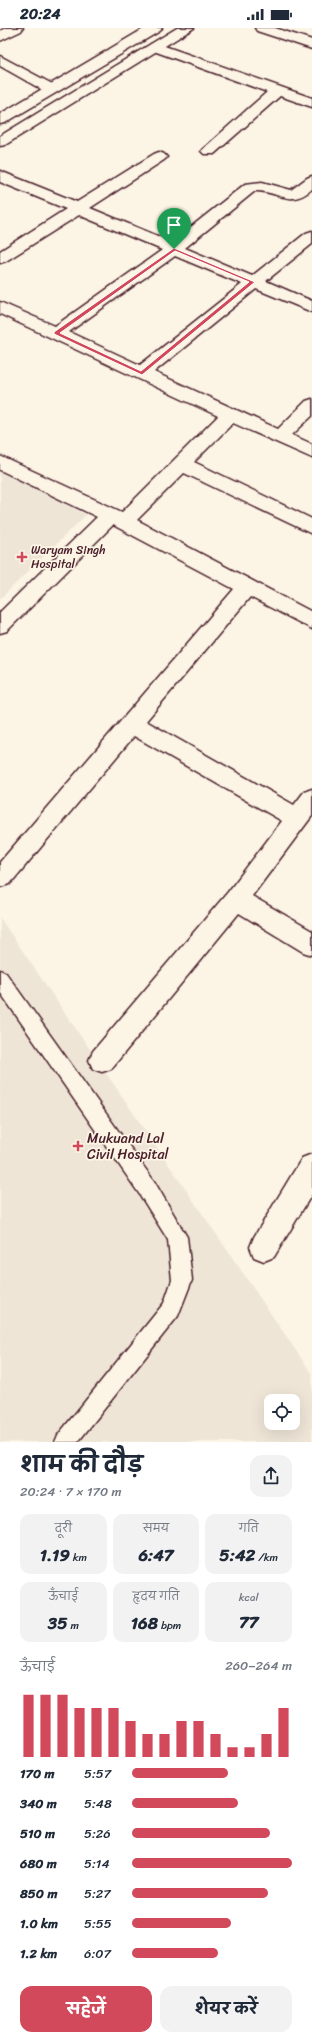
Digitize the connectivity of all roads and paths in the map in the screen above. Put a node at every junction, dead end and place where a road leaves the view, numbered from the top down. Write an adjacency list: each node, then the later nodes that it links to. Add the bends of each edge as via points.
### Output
1 (16, 28): 5 (street)
2 (155, 28): 9 (street)
3 (187, 28): 7 (street)
4 (262, 28): 6 (street)
5 (0, 37)
6 (312, 45)
7 (156, 47): 10 (street); 13 (street)
8 (0, 60): 9 (street)
9 (52, 90): 12 (street)
10 (278, 90): 11 (street); 14 (street)
11 (312, 103)
12 (0, 120)
13 (0, 142)
14 (209, 150)
15 (160, 157): 18 (street)
16 (0, 176): 18 (street)
17 (312, 181): 20 (street, via 298,193 291,194 265,186 250,187)
18 (78, 209): 20 (street); 21 (street)
19 (312, 236): 22 (street)
20 (174, 249): 22 (street); 25 (street)
21 (0, 258)
22 (253, 282): 24 (street); 26 (street)
23 (0, 307): 25 (street)
24 (312, 307)
25 (56, 333): 26 (street)
26 (142, 373): 28 (street)
27 (312, 405): 29 (street)
28 (231, 414): 29 (street); 32 (street)
29 (280, 438): 30 (street)
30 (312, 452)
31 (0, 462): 33 (street)
32 (182, 464): 33 (street); 34 (street)
33 (117, 519): 35 (street); 37 (street)
34 (312, 527)
35 (246, 588): 36 (street); 38 (street)
36 (312, 621)
37 (0, 625)
38 (131, 723): 40 (street); 41 (street)
39 (312, 799): 40 (street)
40 (297, 818): 42 (street)
41 (2, 877)
42 (236, 899): 43 (street); 45 (street)
43 (312, 944)
44 (0, 978): 48 (lane, via 147,1188 177,1237 182,1280 171,1309)
45 (102, 1060)
46 (312, 1168): 47 (street)
47 (264, 1247)
48 (65, 1442)

